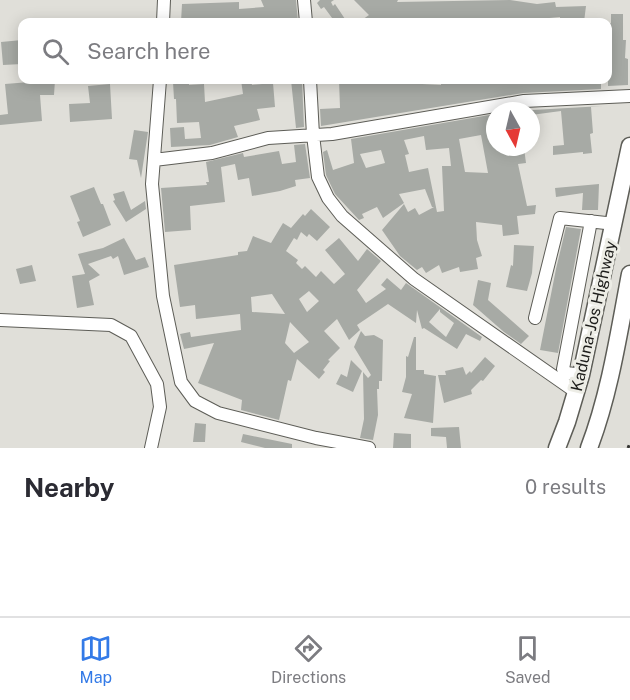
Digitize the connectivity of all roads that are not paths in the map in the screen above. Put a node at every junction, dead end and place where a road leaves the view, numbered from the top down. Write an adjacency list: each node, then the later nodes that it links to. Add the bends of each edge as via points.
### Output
1 (164, 0): 3 (street)
2 (304, 0): 4 (street)
3 (163, 18)
4 (306, 18)
5 (160, 84): 10 (street)
6 (310, 84): 8 (street)
7 (630, 96): 8 (street, via 524,101)
8 (313, 135): 10 (street, via 268,138 212,153); 17 (street, via 318,177 342,216 414,279)
9 (630, 146): 12 (highway, Kaduna-Jos Highway)
10 (154, 160): 19 (street, via 152,184 164,296 181,382 195,401 218,413)
11 (591, 222): 12 (street); 14 (street, via 560,218); 16 (street, via 563,369)
12 (615, 224): 16 (highway, Kaduna-Jos Highway)
13 (630, 274): 21 (highway, Kaduna-Jos Highway, via 608,381)
14 (535, 318)
15 (0, 320): 18 (street, via 111,325 131,336 157,384 160,407)
16 (581, 375): 17 (highway, Kaduna-Jos Highway)
17 (576, 392): 20 (highway, Kaduna-Jos Highway)
18 (151, 448)
19 (369, 448)
20 (557, 448)
21 (589, 448)

